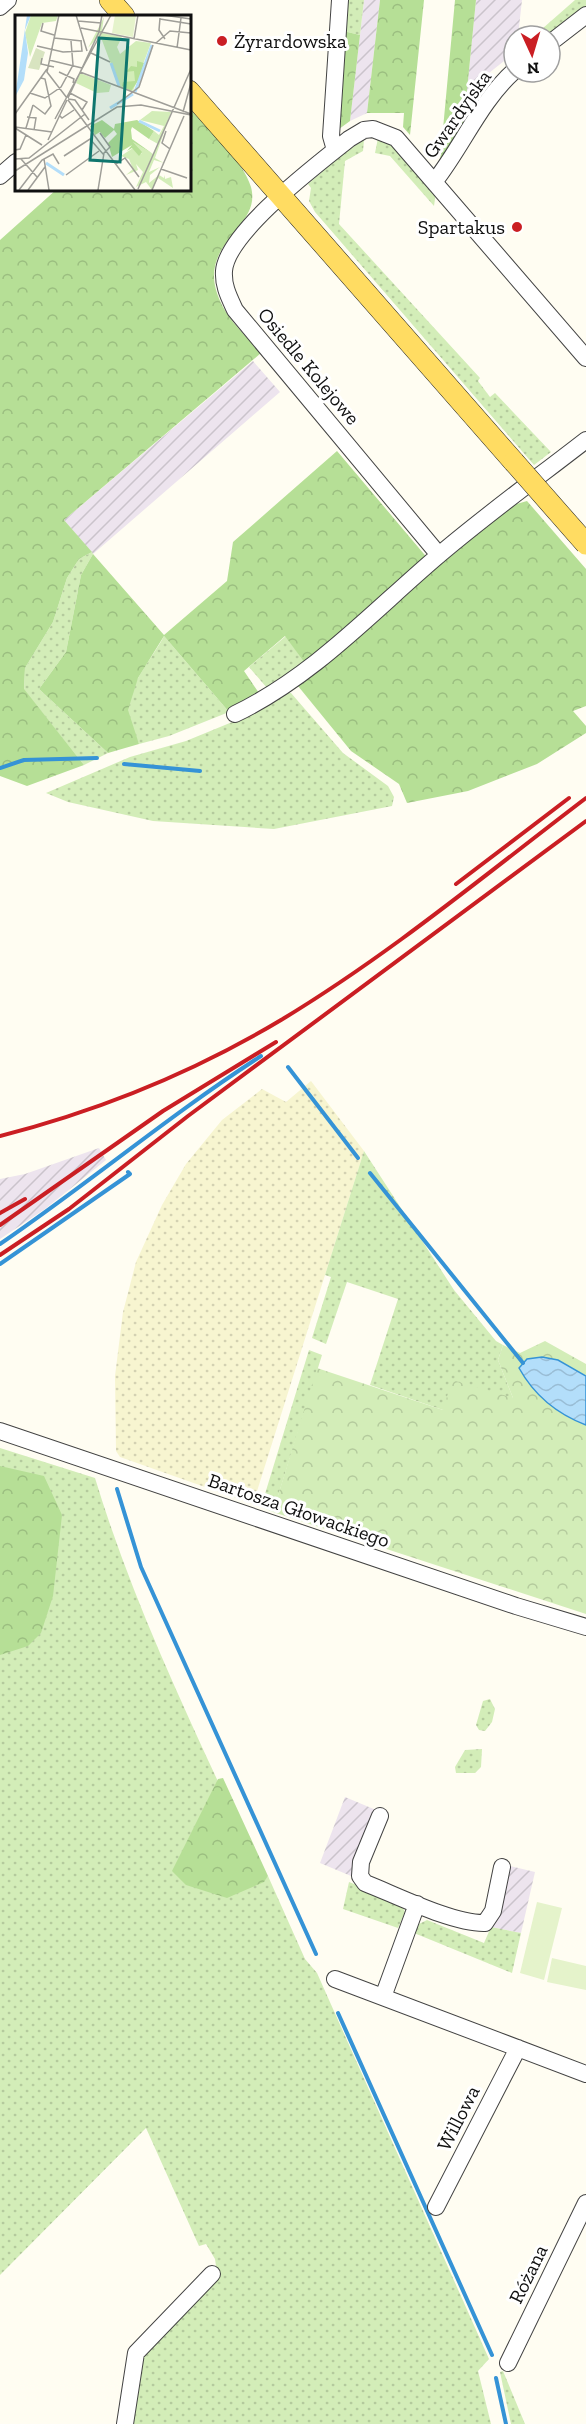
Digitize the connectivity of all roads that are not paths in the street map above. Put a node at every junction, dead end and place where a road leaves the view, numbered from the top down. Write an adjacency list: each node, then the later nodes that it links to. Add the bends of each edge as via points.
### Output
1 (8, 0): 4 (street)
2 (110, 0): 5 (main road)
3 (340, 0): 10 (street, via 331,136)
4 (0, 7)
5 (123, 15)
6 (586, 15): 7 (street)
7 (562, 34)
8 (502, 82): 13 (street, Gwardyjska)
9 (190, 92): 14 (main road)
10 (335, 150): 13 (street, Osiedle Kolejowe, via 364,130 380,130 396,138); 14 (street, Osiedle Kolejowe)
11 (15, 163): 12 (street)
12 (0, 176)
13 (435, 181): 15 (street, Osiedle Kolejowe)
14 (282, 196): 17 (main road, bridge); 18 (street, Osiedle Kolejowe, via 231,249 224,270 225,290 235,310)
15 (586, 358)
16 (586, 440): 18 (street)
17 (586, 544)
18 (439, 555): 19 (street, via 360,628 269,698)
19 (235, 714)
20 (0, 1431): 21 (street, Bartosza Głowackiego)
21 (586, 1627)
22 (380, 1816): 24 (street, via 361,1862 360,1876 365,1882)
23 (502, 1867): 24 (street, via 493,1911 485,1923)
24 (417, 1904): 26 (street)
25 (335, 1979): 26 (street)
26 (383, 1997): 27 (street)
27 (518, 2048): 28 (street); 30 (street, Willowa)
28 (586, 2074)
29 (586, 2203): 32 (street, Różana)
30 (436, 2207)
31 (212, 2274): 33 (street, via 136,2353)
32 (507, 2363)
33 (124, 2424)

